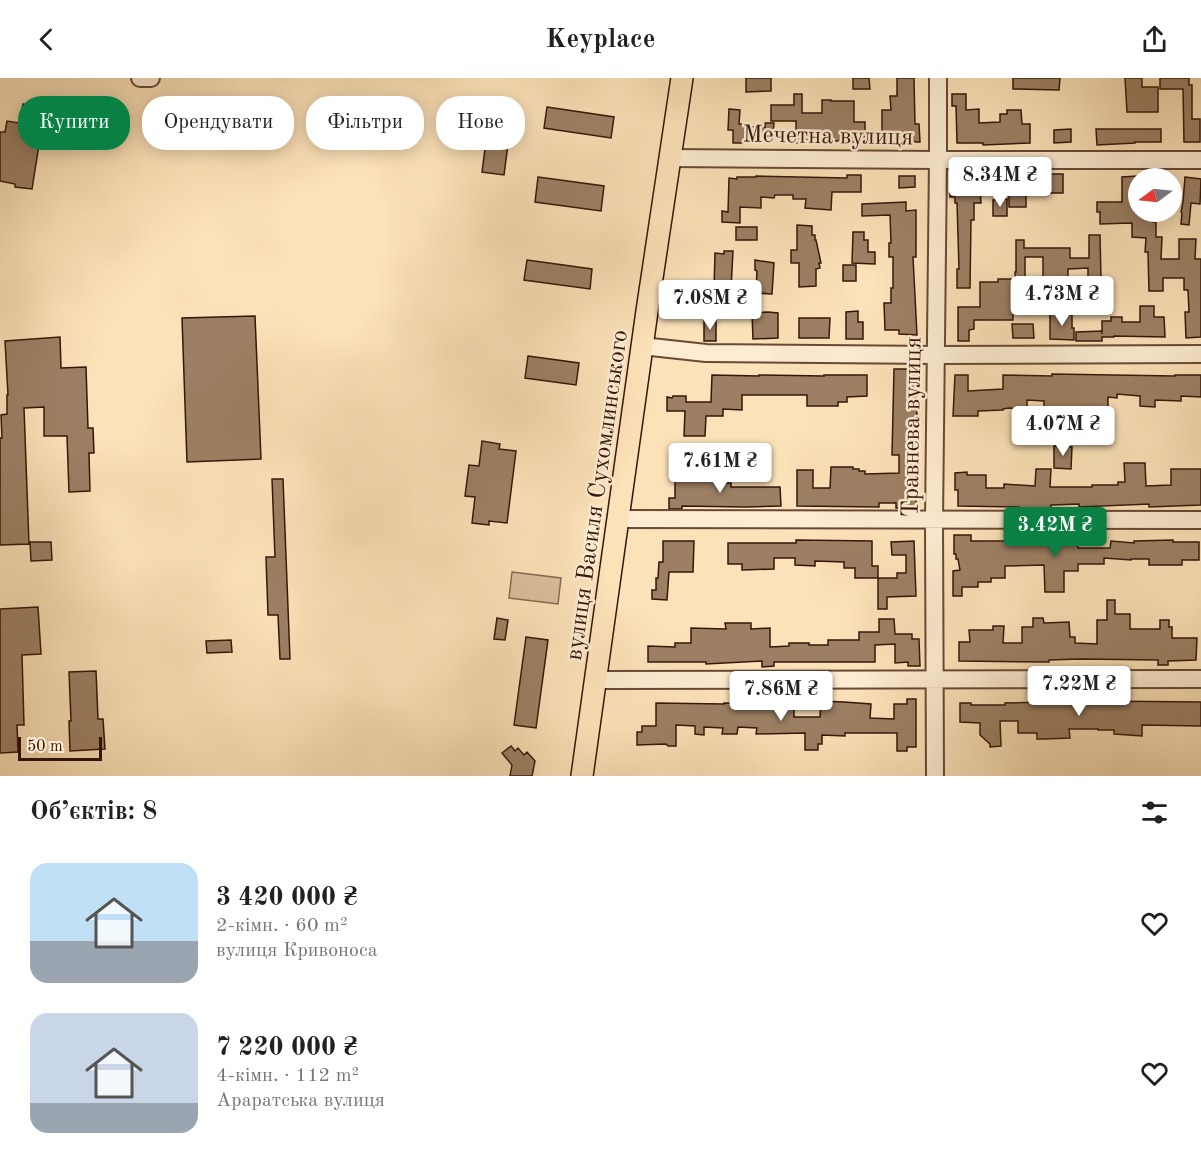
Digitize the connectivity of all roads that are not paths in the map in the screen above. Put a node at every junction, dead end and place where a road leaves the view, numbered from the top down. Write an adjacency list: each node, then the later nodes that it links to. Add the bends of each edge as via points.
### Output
1 (140, 78): 2 (street)
2 (151, 78)
3 (682, 78): 5 (main road, вулиця Василя Сухомлинського)
4 (938, 78): 6 (street, Травнева вулиця)
5 (670, 158): 6 (street, Мечетна вулиця); 8 (main road, вулиця Василя Сухомлинського)
6 (938, 160): 7 (street, Мечетна вулиця); 10 (street, Травнева вулиця)
7 (1201, 160)
8 (642, 346): 10 (street, via 706,353); 11 (main road, вулиця Василя Сухомлинського)
9 (1201, 354): 10 (street)
10 (936, 355): 12 (street, Травнева вулиця)
11 (618, 519): 12 (street); 16 (main road, вулиця Василя Сухомлинського)
12 (934, 520): 13 (street); 14 (street, Травнева вулиця)
13 (1201, 520)
14 (934, 678): 15 (street); 16 (street); 18 (street, Травнева вулиця)
15 (1201, 678)
16 (596, 680): 17 (main road, вулиця Василя Сухомлинського)
17 (582, 776)
18 (935, 776)

